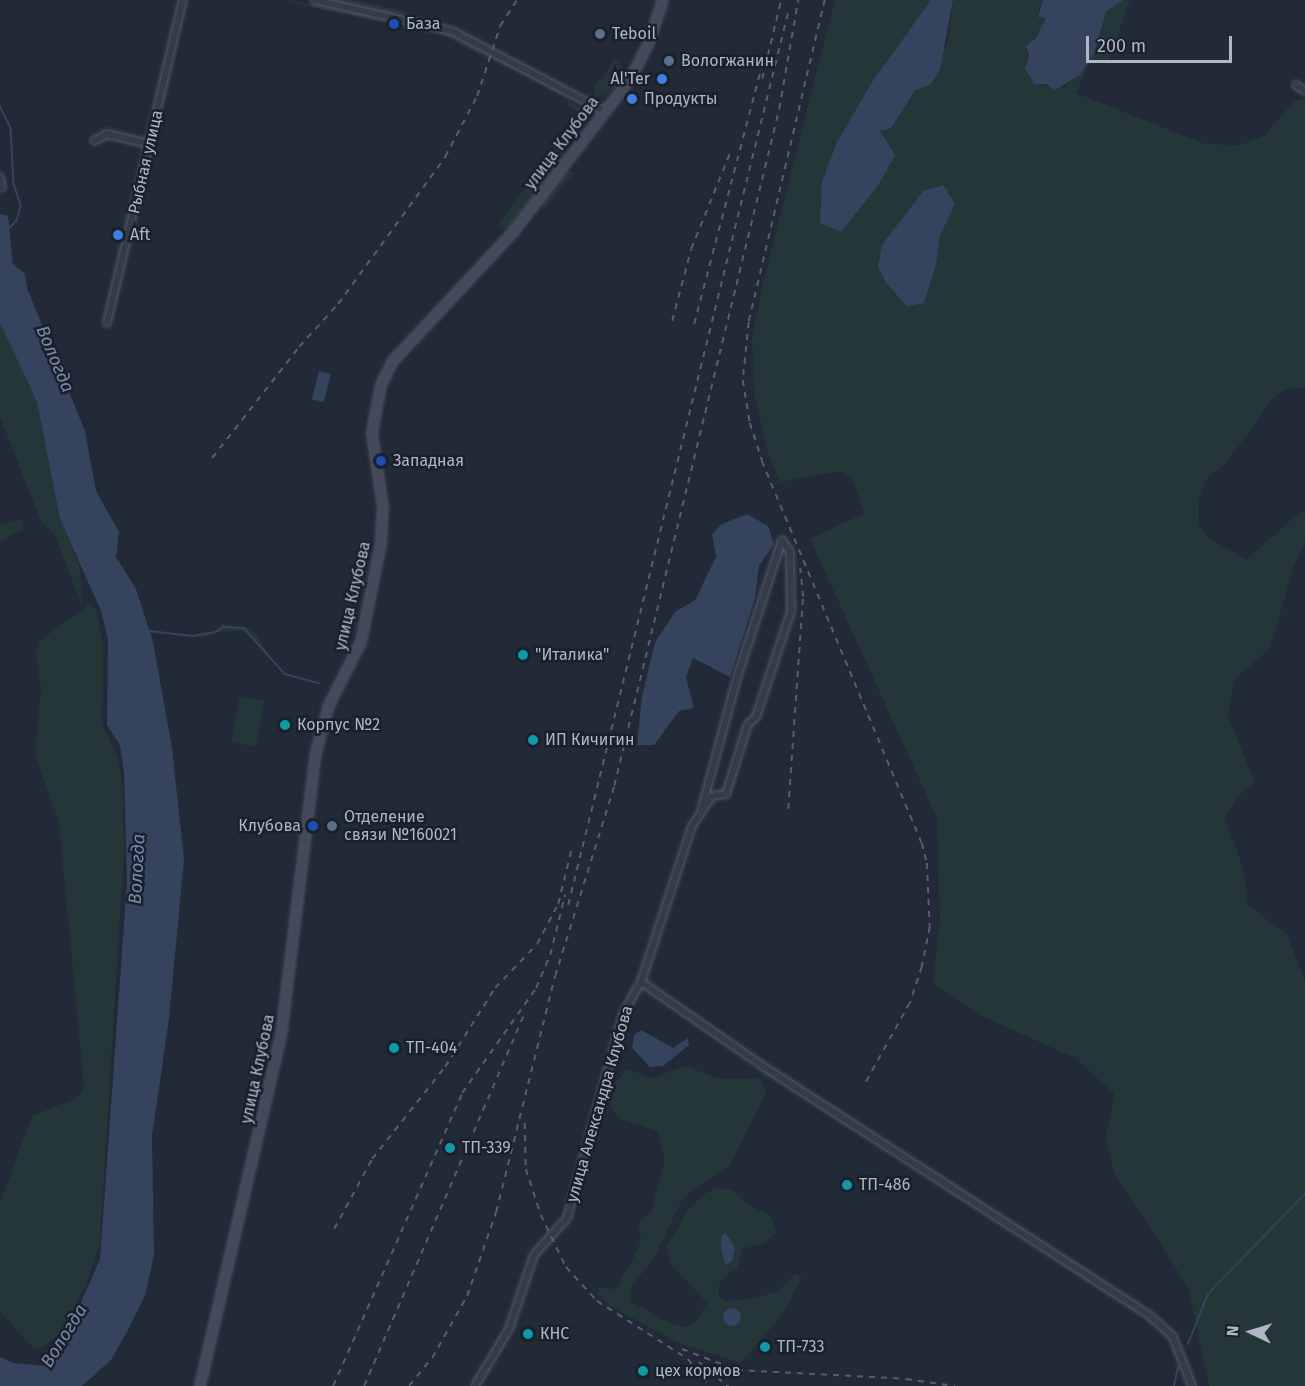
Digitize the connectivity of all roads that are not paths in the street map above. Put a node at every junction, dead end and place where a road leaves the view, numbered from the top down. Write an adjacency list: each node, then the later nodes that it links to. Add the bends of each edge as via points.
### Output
1 (183, 0): 8 (street, Рыбная улица)
2 (314, 0): 6 (street, via 452,31)
3 (663, 0): 6 (main road, улица Клубова, via 641,61)
4 (1296, 85): 5 (street)
5 (1305, 91)
6 (604, 111): 14 (main road, улица Клубова, via 508,238 392,362 378,393 372,433 383,507 381,543 358,651 329,705 316,752 281,1036)
7 (94, 141): 8 (street, via 107,134)
8 (150, 144): 11 (street, Рыбная улица)
9 (0, 177): 10 (street)
10 (2, 188)
11 (108, 323)
12 (702, 808): 12 (street, улица Александра Клубова, via 712,796 726,794 791,611 790,552 782,540 737,678); 13 (street, улица Александра Клубова, via 692,826)
13 (641, 982): 15 (street, улица Александра Клубова, via 623,1014 567,1218 534,1255 509,1329); 16 (street, via 764,1067 1150,1316 1173,1337)
14 (200, 1386)
15 (475, 1386)
16 (1192, 1386)

